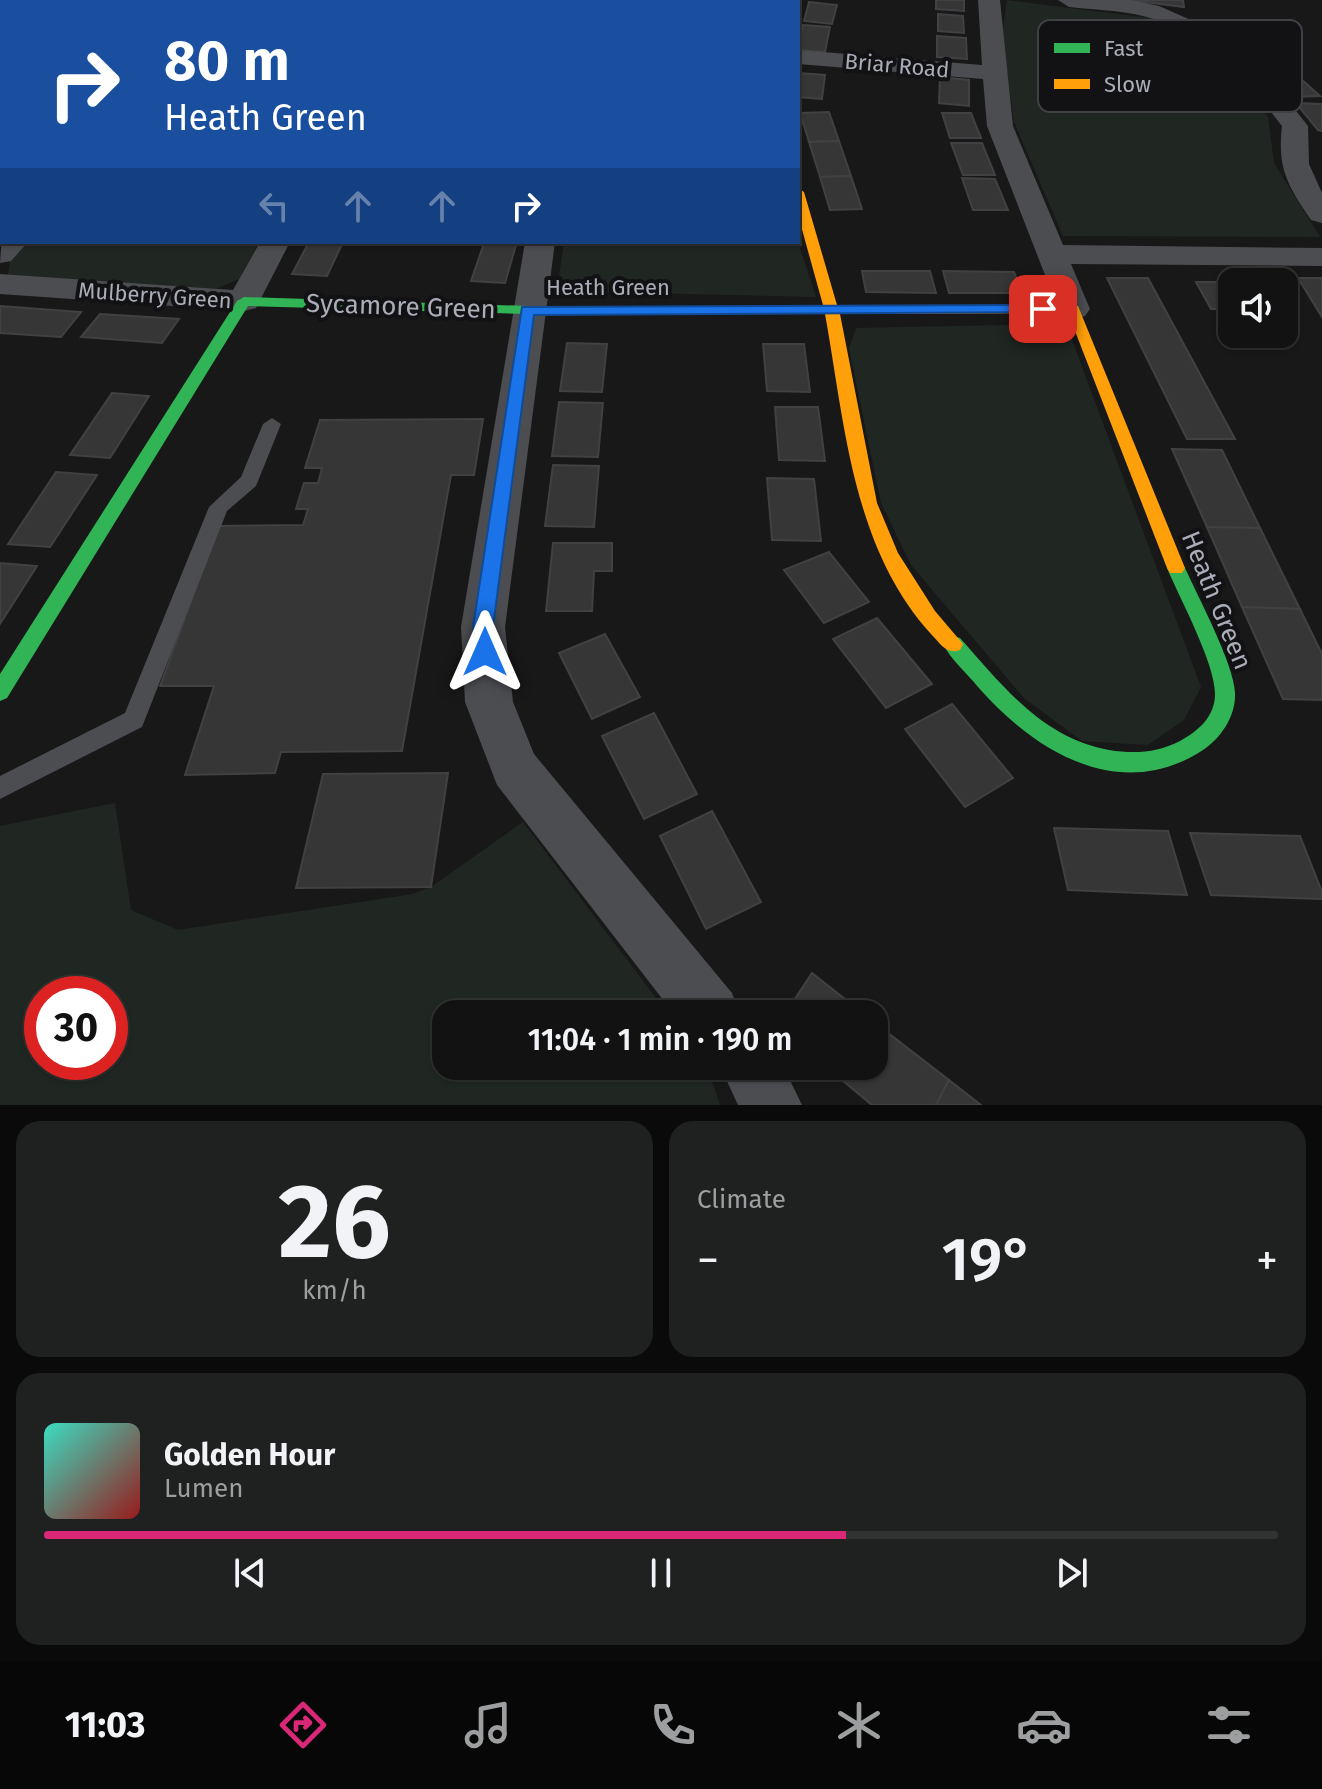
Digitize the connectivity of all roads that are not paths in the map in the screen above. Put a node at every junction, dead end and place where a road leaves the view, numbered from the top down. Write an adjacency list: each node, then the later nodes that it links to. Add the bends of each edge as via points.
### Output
1 (989, 0): 5 (street)
2 (1069, 0): 3 (street)
3 (1176, 20)
4 (800, 57): 5 (street, Briar Road)
5 (995, 73): 11 (street, via 1000,126)
6 (1284, 112): 8 (street, via 1295,126 1291,156 1301,186)
7 (800, 199): 17 (street)
8 (1322, 214)
9 (274, 244): 14 (street, Mulberry Green)
10 (540, 244): 16 (street)
11 (1051, 254): 12 (street); 15 (street)
12 (1322, 257)
13 (0, 284): 14 (street, Mulberry Green)
14 (244, 301): 16 (street, Sycamore Green); 19 (street)
15 (1073, 309): 17 (street, Heath Green); 17 (street, Heath Green, via 1225,690 1220,722 1198,742 1155,764 1098,759 1060,748 1020,718 928,617 890,556 868,503)
16 (528, 310): 17 (street, Heath Green); 21 (street, Sycamore Green, via 483,627 489,702 515,769)
17 (832, 312)
18 (272, 424): 20 (lane, via 249,481 219,507 134,720)
19 (0, 692)
20 (0, 788)
21 (700, 1000)
22 (758, 1080): 23 (street)
23 (771, 1105)

